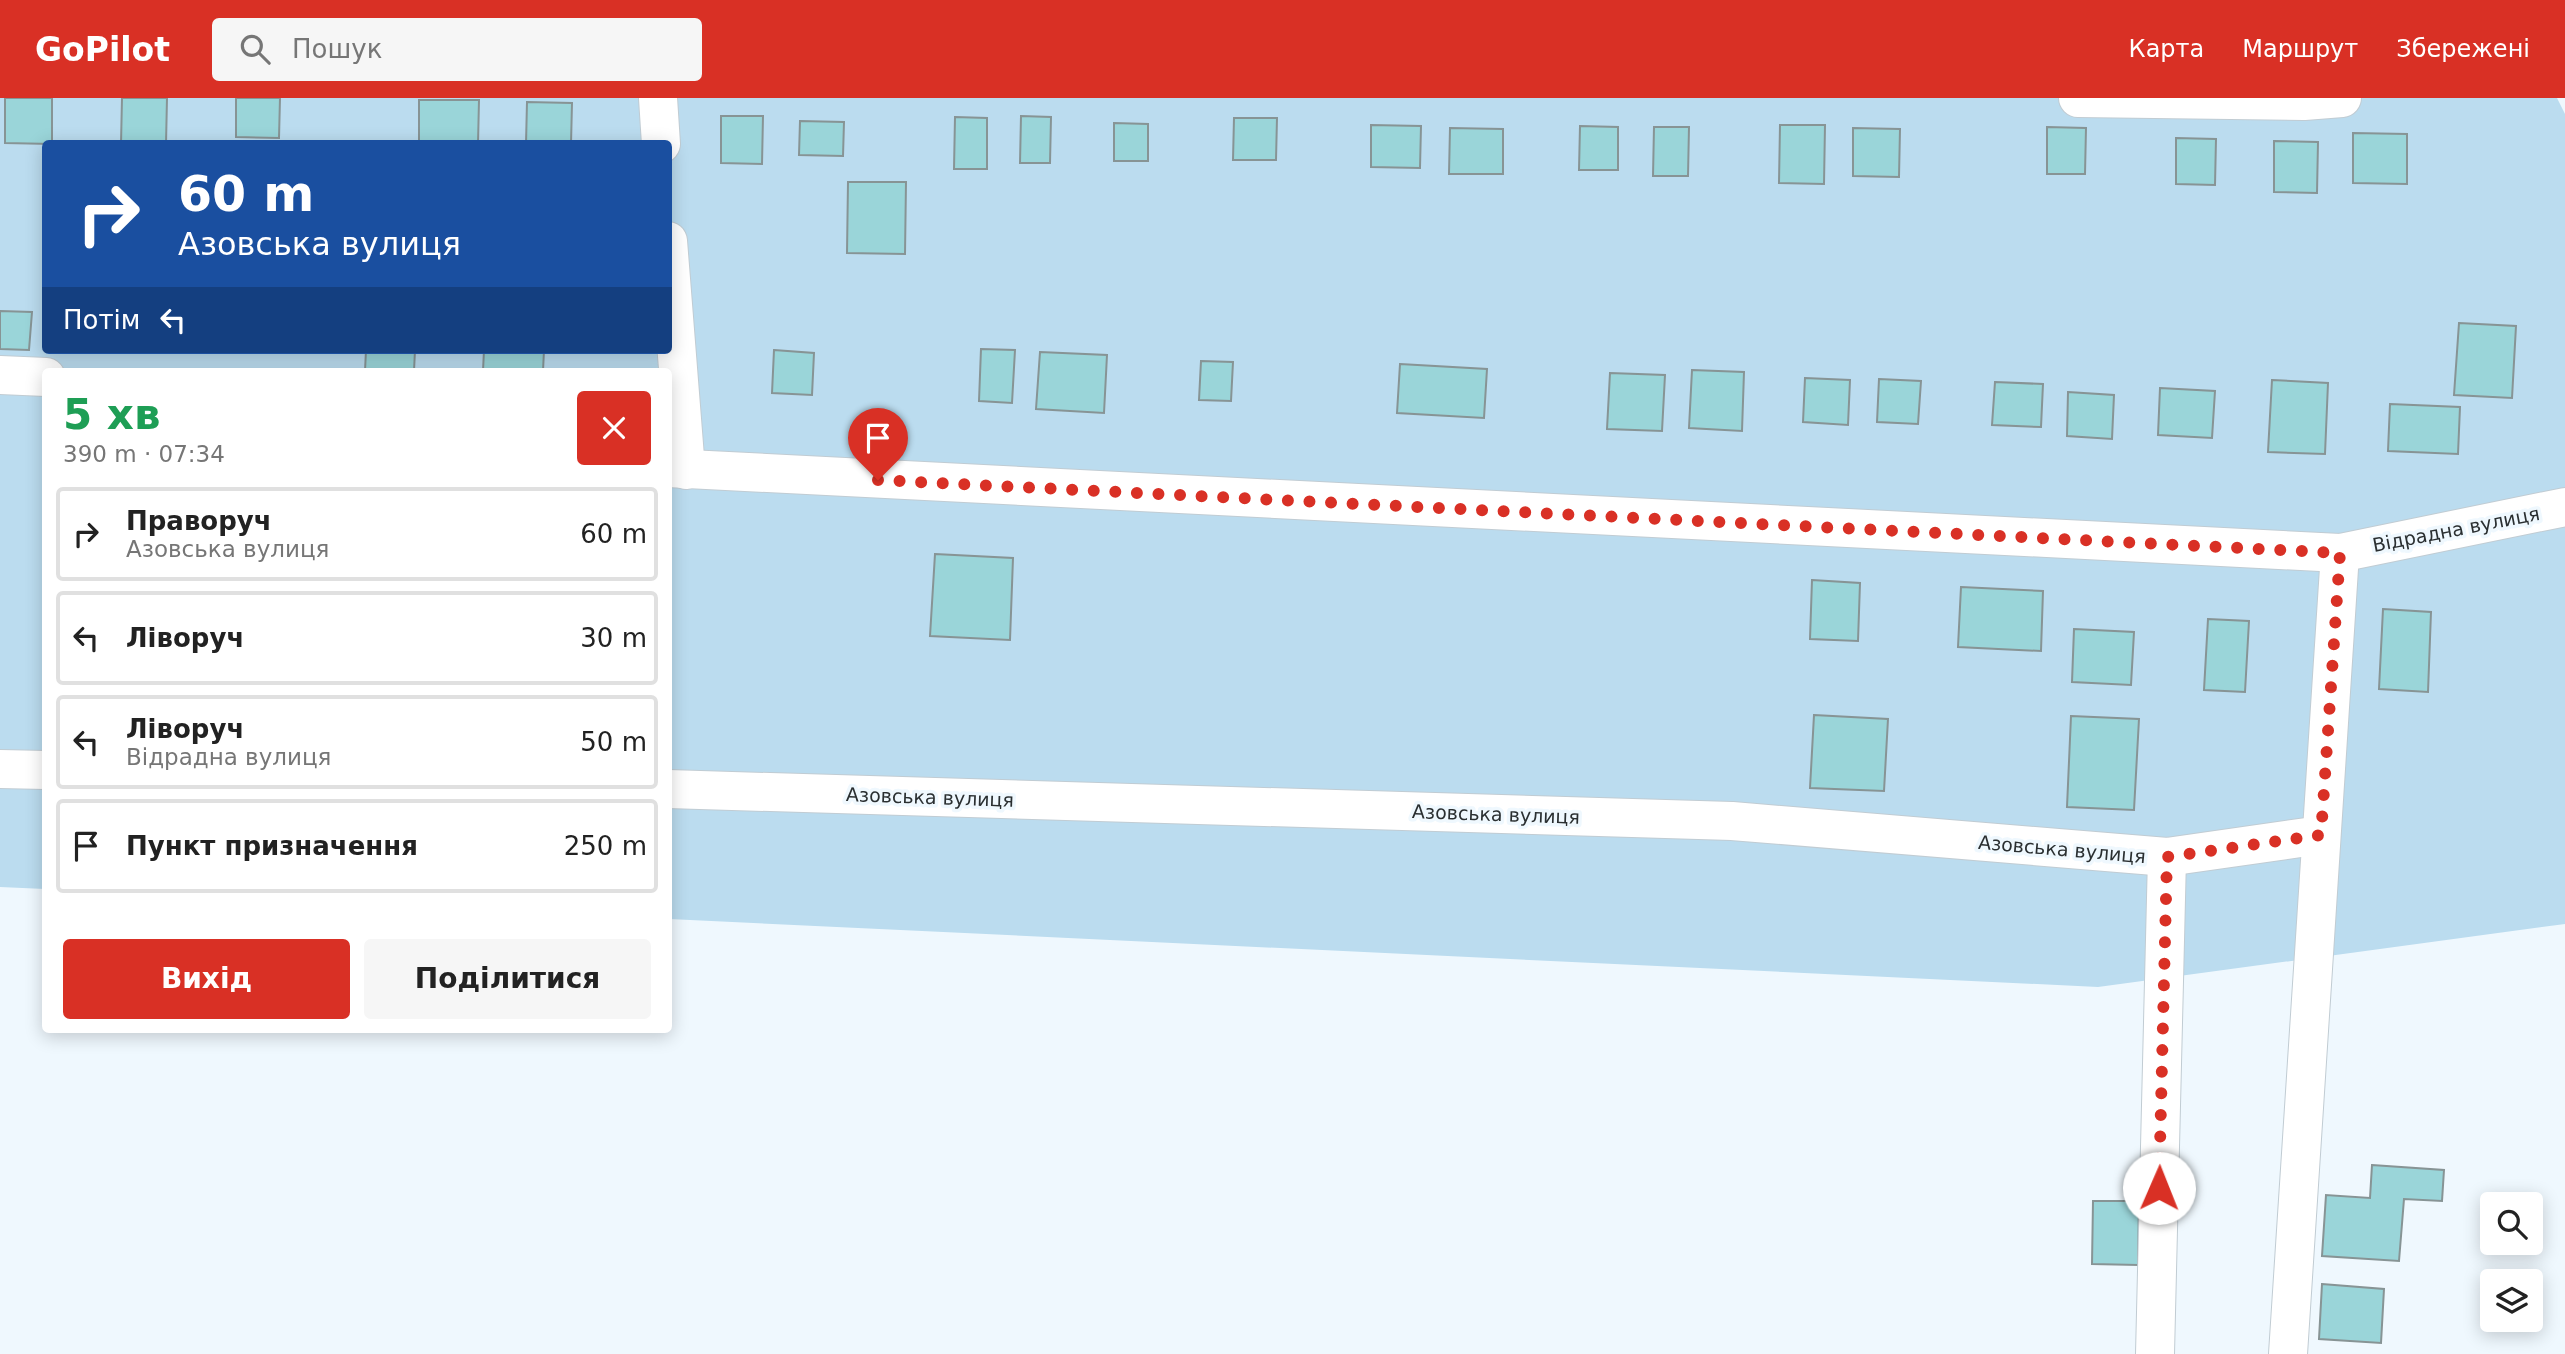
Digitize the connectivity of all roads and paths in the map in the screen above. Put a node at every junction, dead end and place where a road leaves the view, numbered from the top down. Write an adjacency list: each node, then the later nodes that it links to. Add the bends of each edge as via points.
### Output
1 (658, 98): 4 (lane)
2 (2078, 98): 3 (lane)
3 (2342, 98)
4 (661, 140)
5 (672, 342): 8 (lane)
6 (0, 375): 7 (lane)
7 (42, 377)
8 (677, 469): 10 (lane, Відрадна вулиця)
9 (2565, 508): 10 (lane, Відрадна вулиця)
10 (2340, 553): 14 (lane)
11 (0, 769): 12 (lane)
12 (42, 770)
13 (672, 789): 15 (lane, Азовська вулиця, via 1732,821)
14 (2321, 835): 15 (lane, Азовська вулиця); 17 (lane)
15 (2167, 857): 16 (lane)
16 (2155, 1354)
17 (2288, 1354)

